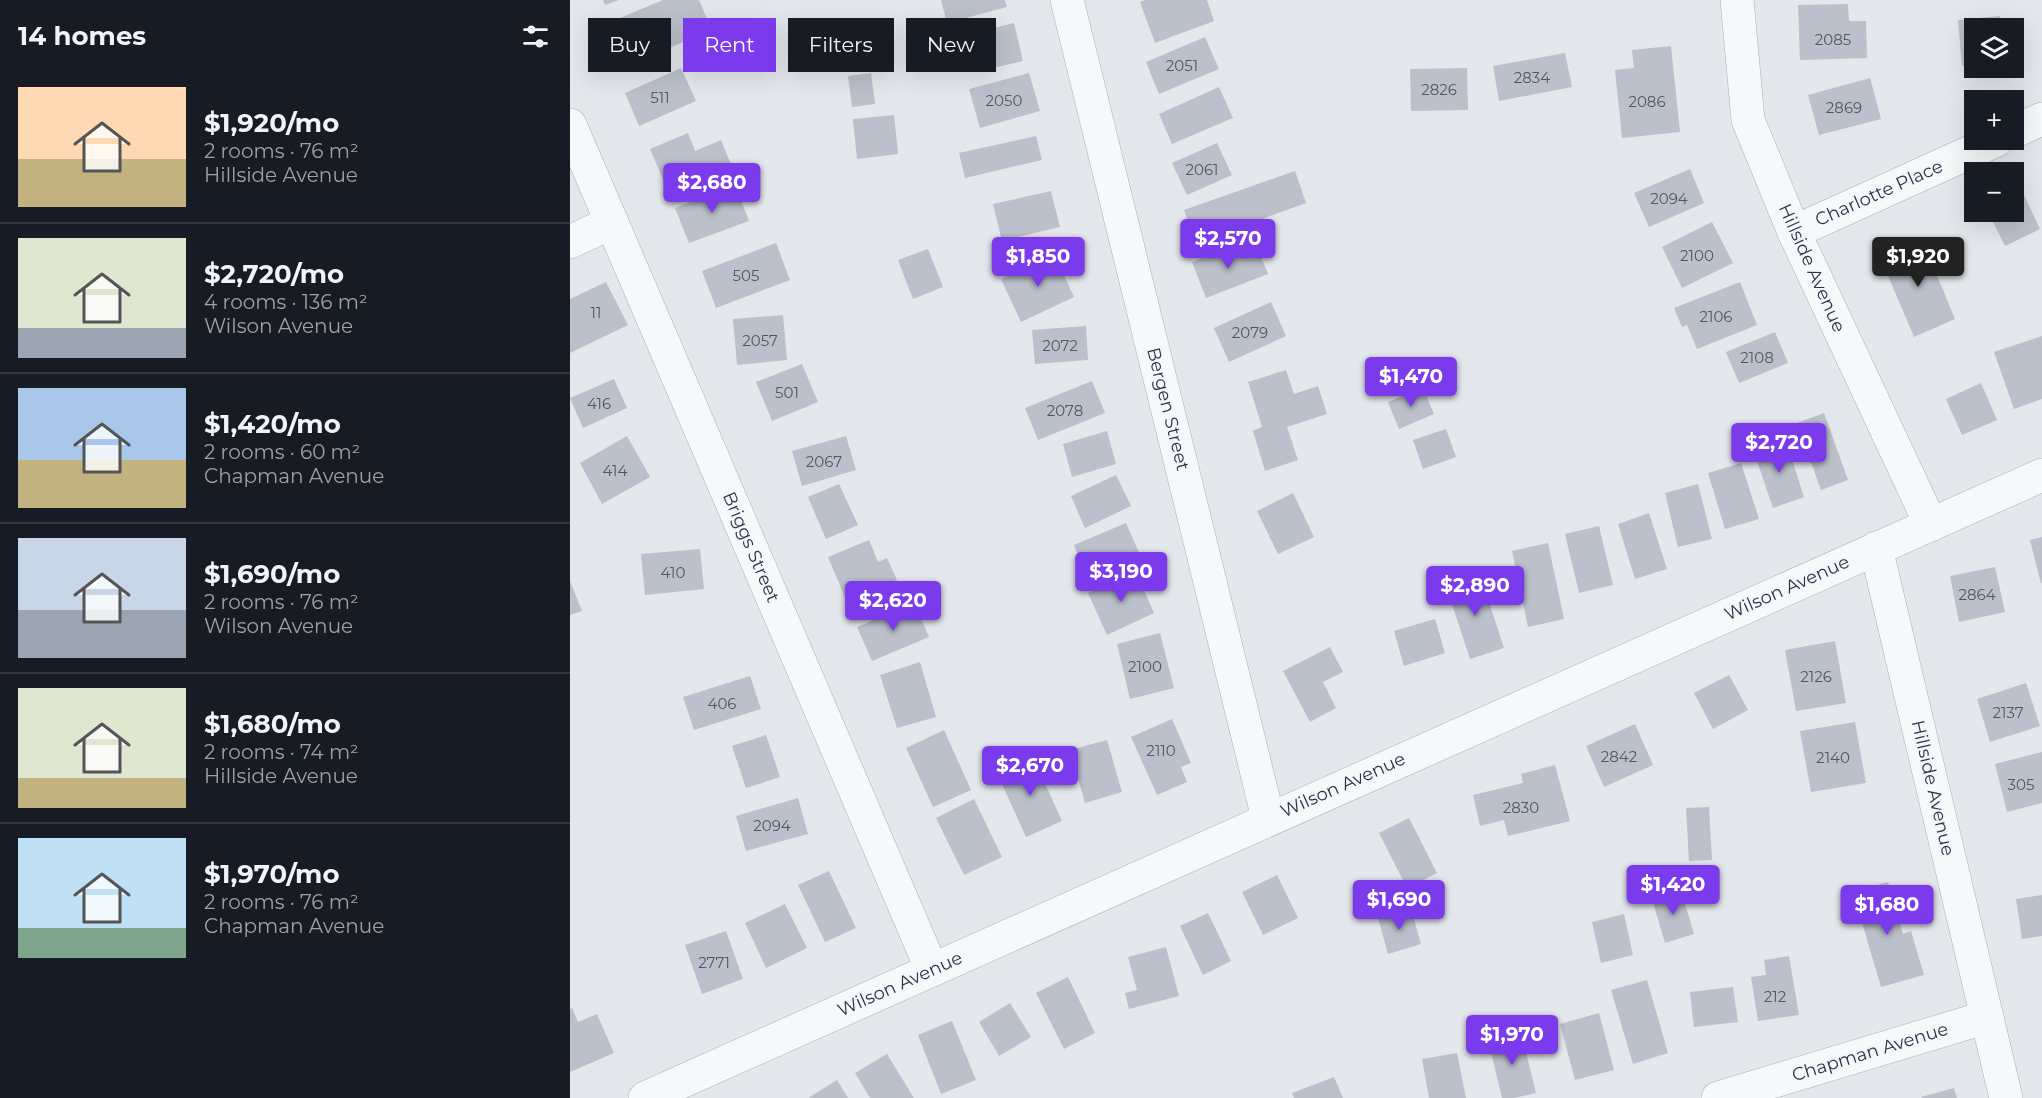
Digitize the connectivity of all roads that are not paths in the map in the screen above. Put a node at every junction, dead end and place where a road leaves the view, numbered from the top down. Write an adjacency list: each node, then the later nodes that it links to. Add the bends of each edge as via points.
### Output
1 (1068, 0): 13 (street, Bergen Street)
2 (1737, 0): 8 (street, Hillside Avenue, via 1748,120)
3 (2042, 119): 5 (street)
4 (570, 125): 7 (street, Briggs Street)
5 (2024, 127)
6 (1975, 150): 8 (street, Charlotte Place)
7 (612, 222): 9 (street); 14 (street, Briggs Street)
8 (1794, 232): 11 (street, Hillside Avenue)
9 (570, 242)
10 (2042, 475): 11 (street, Wilson Avenue)
11 (1931, 525): 12 (street, Wilson Avenue)
12 (1876, 548): 13 (street, Wilson Avenue); 15 (street, Hillside Avenue)
13 (1268, 818): 14 (street, Wilson Avenue)
14 (932, 970): 16 (street, Wilson Avenue)
15 (1987, 1017): 17 (street, Chapman Avenue); 18 (street, Hillside Avenue)
16 (645, 1098)
17 (1718, 1098)
18 (2006, 1098)

